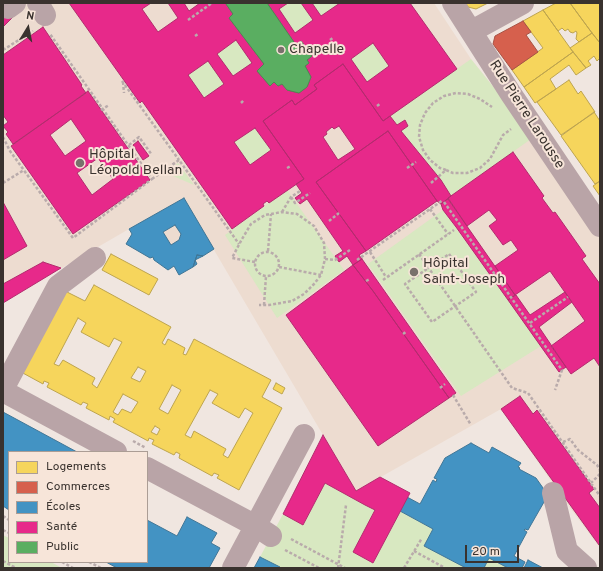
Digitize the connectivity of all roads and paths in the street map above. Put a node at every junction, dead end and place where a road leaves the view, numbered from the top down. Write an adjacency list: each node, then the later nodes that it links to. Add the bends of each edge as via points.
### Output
1 (212, 3): 5 (path)
2 (453, 3): 6 (street, Rue Pierre Larousse)
3 (523, 3): 6 (street)
4 (42, 20): 9 (path); 17 (path)
5 (188, 20)
6 (472, 31): 40 (street, Rue Pierre Larousse)
7 (334, 37): 8 (path)
8 (330, 40)
9 (3, 50)
10 (124, 93): 22 (path, via 123,81)
11 (244, 100): 12 (path)
12 (240, 103)
13 (381, 103): 15 (path)
14 (109, 105): 17 (path)
15 (377, 106)
16 (492, 107): 28 (path, via 468,94 456,93 444,96 433,103 425,113 419,137 423,150 430,160)
17 (102, 109): 20 (path)
18 (508, 130): 28 (path, via 490,159 480,168 467,173)
19 (3, 137): 27 (path)
20 (129, 145): 21 (path, via 140,137); 29 (path)
21 (152, 155)
22 (179, 160): 29 (path); 43 (path)
23 (416, 162): 26 (path)
24 (291, 166): 25 (path)
25 (287, 168)
26 (407, 168)
27 (24, 170): 29 (path, via 73,238); 31 (path)
28 (446, 170): 30 (path)
29 (152, 179)
30 (431, 182)
31 (3, 183)
32 (300, 191): 34 (path)
33 (310, 193): 34 (path, via 295,203)
34 (290, 197): 36 (path)
35 (430, 209): 42 (path); 46 (path); 64 (path, via 444,201)
36 (282, 212): 37 (path); 49 (path, via 297,214 314,226 324,244)
37 (271, 214): 43 (path, via 251,224); 45 (path)
38 (339, 214): 39 (path)
39 (329, 220)
40 (600, 226)
41 (454, 230): 42 (path)
42 (448, 234): 47 (path)
43 (239, 244): 51 (path, via 232,258)
44 (350, 250): 49 (path, via 335,260)
45 (268, 251): 51 (path, via 260,253); 52 (path, via 277,257)
46 (370, 252): 50 (path); 57 (path)
47 (419, 254): 53 (path); 57 (path)
48 (95, 258): 69 (street, via 58,286)
49 (325, 259): 54 (path)
50 (357, 260)
51 (254, 262): 55 (path, via 258,273)
52 (279, 267): 54 (path); 55 (path, via 274,274)
53 (429, 268): 63 (path); 63 (path, via 449,254 476,292); 63 (path, via 405,284 432,322)
54 (321, 275): 62 (path, via 304,294 292,301)
55 (266, 276): 62 (path)
56 (370, 278): 59 (path)
57 (386, 278): 58 (path)
58 (383, 280)
59 (366, 281)
60 (568, 297): 64 (path)
61 (259, 305): 62 (path)
62 (264, 305)
63 (455, 306): 74 (path, via 512,388 528,393)
64 (530, 323): 70 (path, via 562,370)
65 (407, 331): 66 (path)
66 (404, 334)
67 (445, 384): 68 (path)
68 (440, 388)
69 (3, 390): 75 (street)
70 (555, 390)
71 (453, 395): 72 (path)
72 (471, 425)
73 (304, 435): 83 (street)
74 (562, 442): 77 (path, via 570,439); 78 (path)
75 (114, 451)
76 (148, 469): 83 (street)
77 (600, 470): 78 (path, via 599,475)
78 (591, 483): 79 (path)
79 (599, 491): 81 (path)
80 (553, 493): 98 (street, via 567,551)
81 (600, 496)
82 (346, 505): 89 (path)
83 (268, 534): 89 (path, via 280,533); 93 (street); 94 (path, via 274,544)
84 (422, 538): 85 (path)
85 (414, 551): 96 (path); 97 (path)
86 (3, 561): 90 (path)
87 (64, 563): 91 (path)
88 (91, 563): 92 (path)
89 (338, 566): 95 (path)
90 (14, 567)
91 (73, 568)
92 (101, 568)
93 (233, 568)
94 (320, 568)
95 (345, 568)
96 (404, 568)
97 (445, 568)
98 (586, 568)

